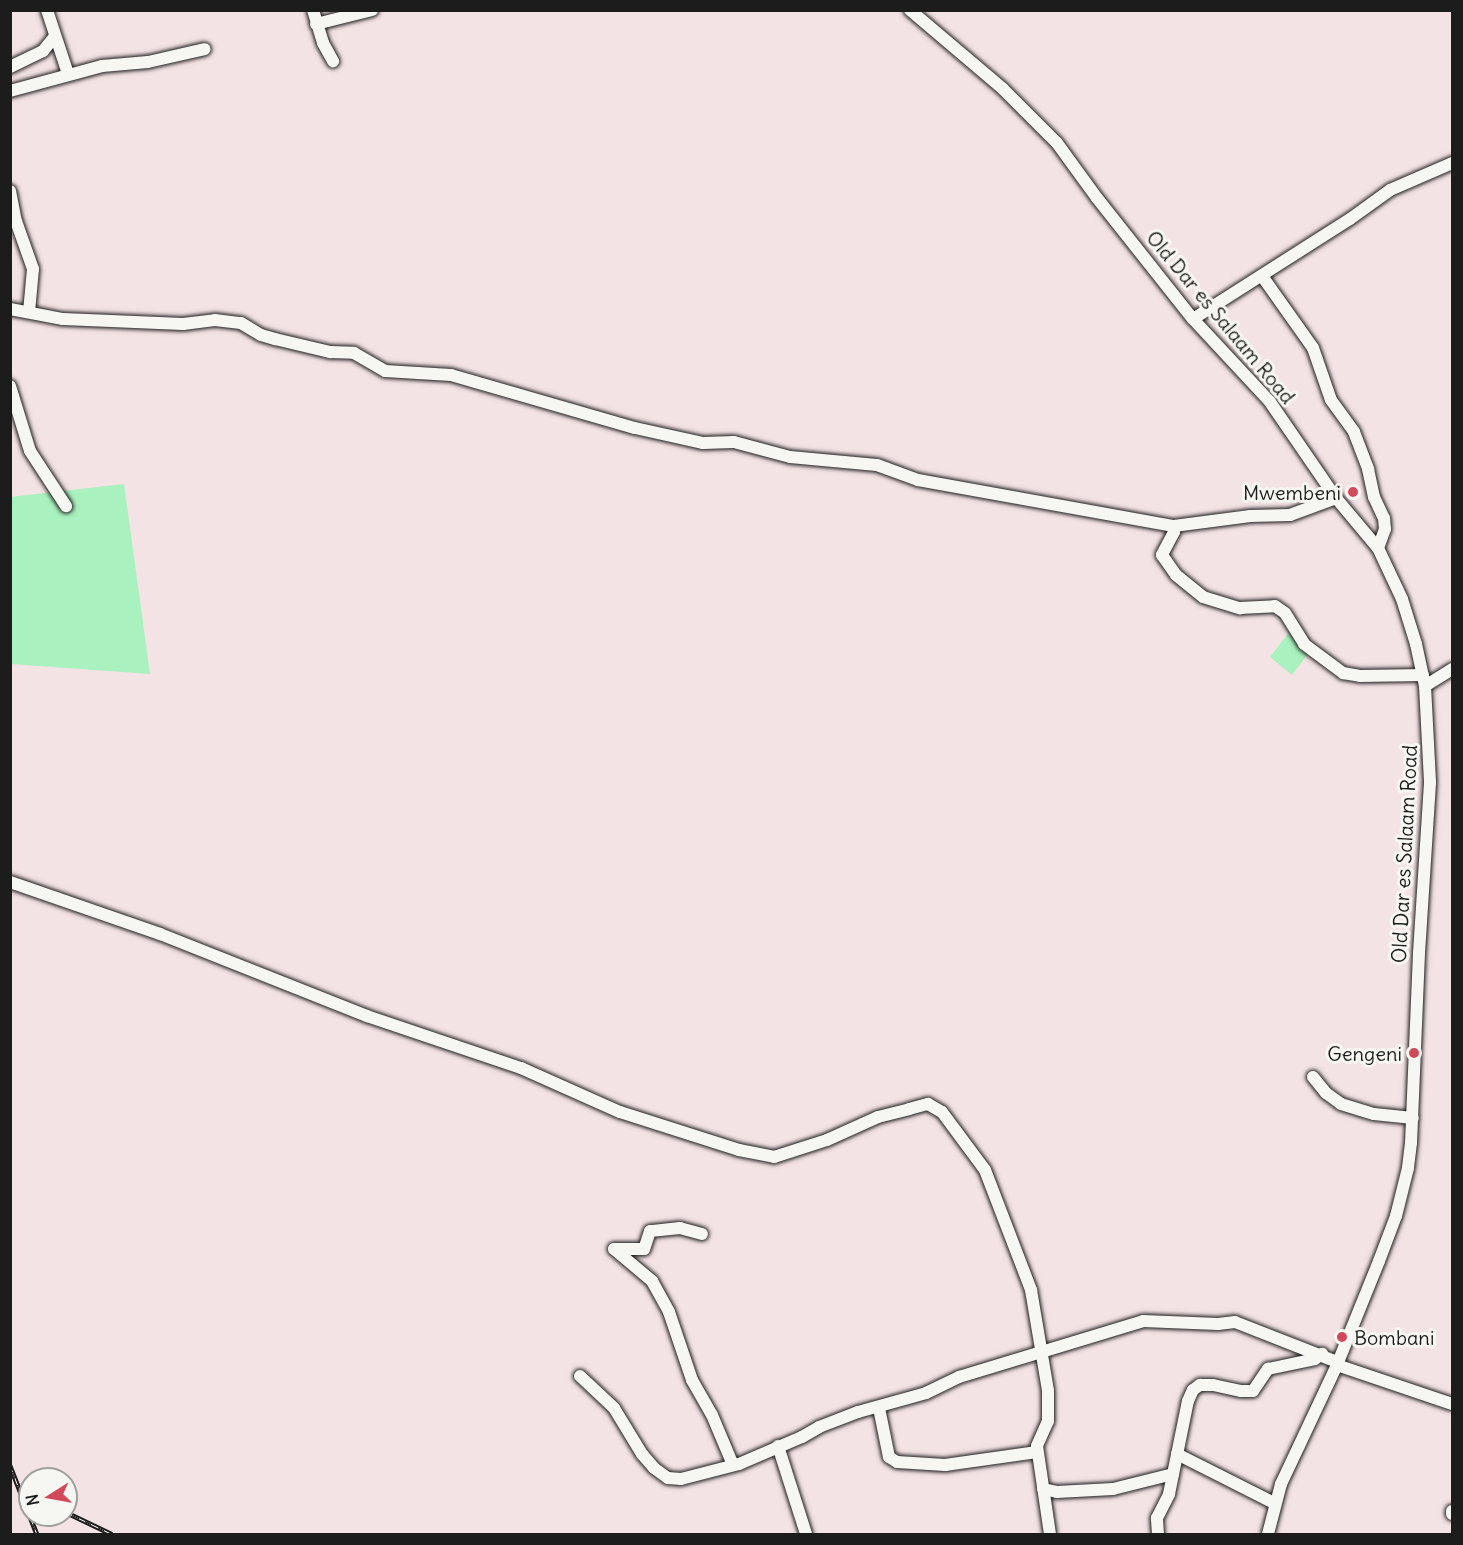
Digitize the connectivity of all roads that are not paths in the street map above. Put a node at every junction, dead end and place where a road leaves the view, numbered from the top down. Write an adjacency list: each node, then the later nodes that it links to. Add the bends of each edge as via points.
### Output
1 (47, 10): 6 (street)
2 (313, 10): 5 (street)
3 (372, 10): 5 (street)
4 (910, 10): 17 (street, Old Dar es Salaam Road, via 1003,89 1057,143)
5 (316, 24): 8 (street)
6 (55, 36): 9 (street, via 43,51); 10 (street)
7 (205, 49): 10 (street)
8 (333, 61)
9 (10, 67)
10 (68, 74): 11 (street)
11 (10, 92)
12 (1452, 163): 14 (street, via 1390,190)
13 (10, 191): 16 (street, via 33,269)
14 (1262, 276): 17 (street); 22 (street, via 1313,348 1331,400 1354,432 1384,518 1385,529)
15 (10, 309): 16 (street)
16 (29, 312): 21 (street, via 63,319 241,323 275,339 330,352 354,353 385,371 451,375 635,429 703,443 734,442 790,457 877,465 918,480)
17 (1193, 319): 19 (street, Old Dar es Salaam Road, via 1270,402)
18 (10, 386): 20 (street, via 30,451)
19 (1336, 498): 21 (street, via 1290,515); 22 (street, Old Dar es Salaam Road)
20 (66, 506)
21 (1174, 526): 24 (street, via 1162,555 1180,579 1203,597 1240,608 1275,606 1285,613 1304,644 1343,673)
22 (1378, 548): 24 (street, Old Dar es Salaam Road, via 1409,617)
23 (1452, 669): 24 (street)
24 (1424, 681): 27 (street, Old Dar es Salaam Road, via 1430,783)
25 (10, 882): 29 (street, via 160,934 367,1016 521,1068 620,1112 739,1150 774,1157 827,1140 878,1117 928,1104 942,1112 985,1170 1031,1290)
26 (1313, 1077): 27 (street, via 1341,1104 1374,1114)
27 (1413, 1118): 31 (street, Old Dar es Salaam Road, via 1408,1168 1396,1216)
28 (702, 1234): 38 (street, via 680,1228 650,1231 644,1249 614,1249 652,1281 669,1312 692,1380)
29 (1041, 1354): 30 (street, via 1143,1321 1235,1322); 34 (street, via 959,1377); 36 (street, via 1048,1391 1048,1421)
30 (1322, 1354): 31 (street); 37 (street, via 1268,1369 1253,1391 1200,1385 1193,1390)
31 (1337, 1363): 33 (street); 41 (street, Old Dar es Salaam Road)
32 (580, 1376): 38 (street, via 614,1408 642,1454 668,1478 681,1479)
33 (1452, 1404)
34 (879, 1408): 35 (street, via 858,1412); 36 (street, via 889,1457 897,1462 945,1465)
35 (778, 1446): 38 (street); 42 (street)
36 (1037, 1452): 40 (street)
37 (1177, 1455): 39 (street); 41 (street)
38 (733, 1465)
39 (1173, 1474): 40 (street, via 1113,1489); 44 (street, via 1169,1494 1157,1518)
40 (1043, 1490): 43 (street)
41 (1274, 1503): 45 (street, Old Dar es Salaam Road)
42 (806, 1534)
43 (1050, 1534)
44 (1158, 1534)
45 (1268, 1534)

